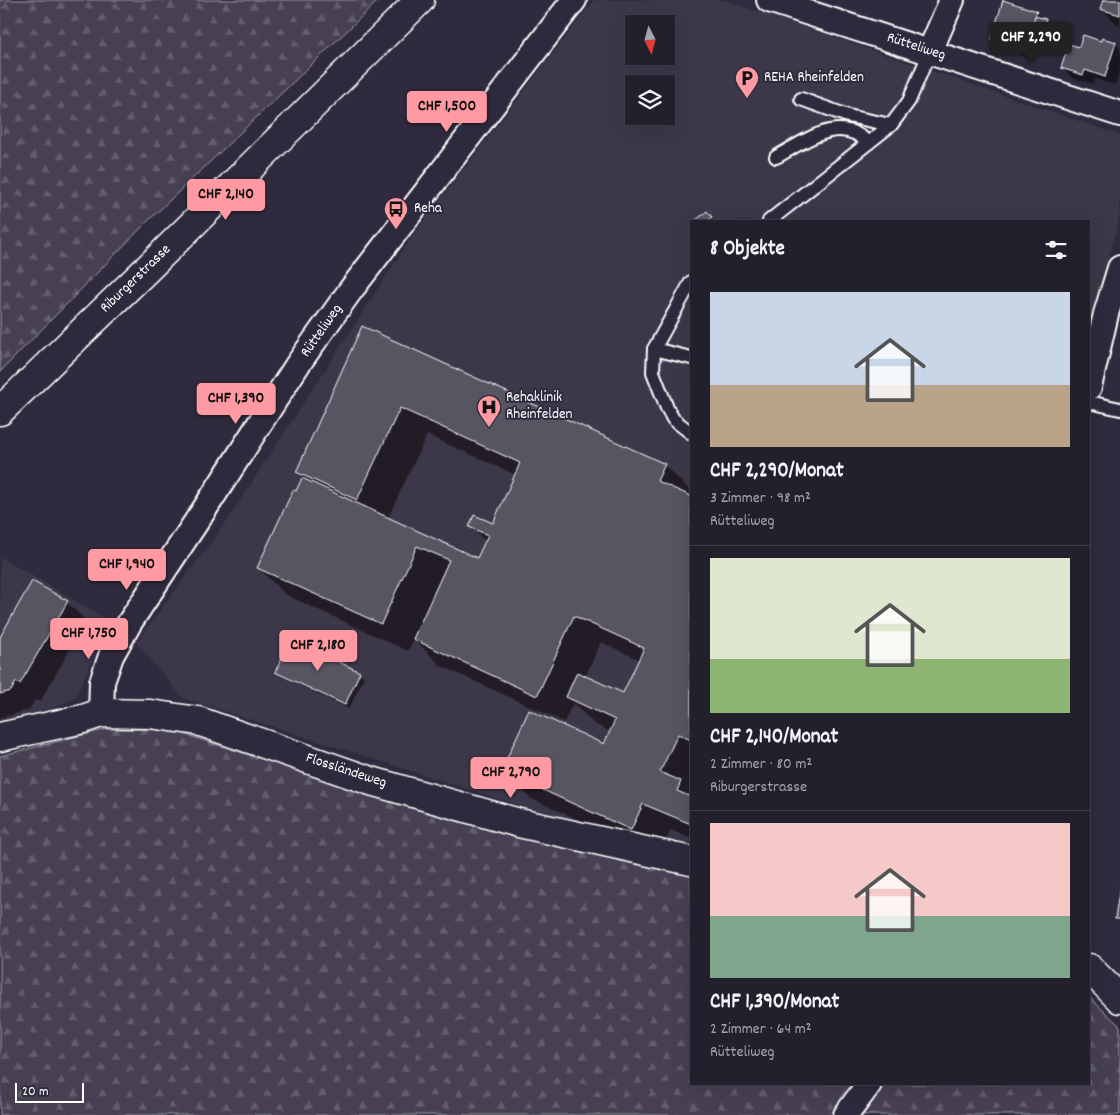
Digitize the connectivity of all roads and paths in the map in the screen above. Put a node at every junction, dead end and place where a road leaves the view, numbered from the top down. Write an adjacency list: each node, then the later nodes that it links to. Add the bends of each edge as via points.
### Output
1 (420, 0): 19 (street, Riburgerstrasse)
2 (574, 0): 21 (street, Rütteliweg, via 350,291 298,364 130,622 111,656 102,682)
3 (769, 0): 5 (street, Rütteliweg)
4 (952, 0): 5 (street)
5 (930, 51): 7 (street, Rütteliweg); 8 (lane, via 909,102)
6 (801, 99): 8 (lane, via 848,116)
7 (1120, 114)
8 (891, 125): 9 (lane)
9 (868, 143): 10 (lane, via 854,132 833,130 818,134); 11 (lane)
10 (776, 157)
11 (770, 220)
12 (1120, 268): 16 (street)
13 (690, 284): 14 (lane)
14 (654, 349): 15 (lane); 20 (lane, via 653,372 667,408 673,419)
15 (690, 358)
16 (1090, 383)
17 (1090, 402): 18 (lane)
18 (1120, 409)
19 (0, 411)
20 (690, 432)
21 (100, 713): 22 (street, Flossländeweg); 23 (street, Flossländeweg, via 150,714 198,721 372,780 510,821)
22 (0, 737)
23 (690, 861)
24 (1090, 969): 25 (street)
25 (1120, 999)
26 (868, 1085): 27 (street)
27 (846, 1115)

